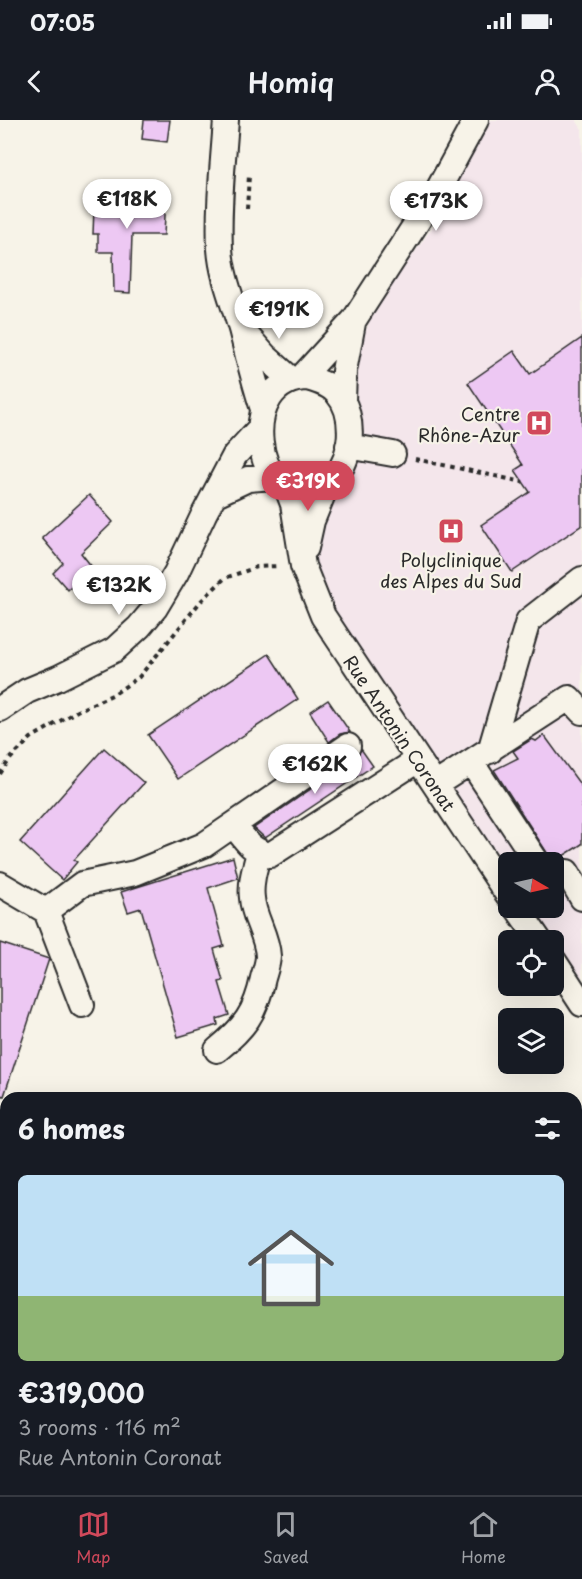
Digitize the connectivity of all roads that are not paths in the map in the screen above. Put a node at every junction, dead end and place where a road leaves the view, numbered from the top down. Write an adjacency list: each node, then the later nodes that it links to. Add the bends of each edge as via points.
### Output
1 (226, 120): 4 (street, via 220,250)
2 (476, 120): 3 (street, via 439,188)
3 (354, 320): 5 (street); 6 (street, via 344,371)
4 (240, 328): 5 (street, via 266,356); 7 (street)
5 (296, 379): 6 (street, via 308,378 329,386); 7 (street, via 280,388)
6 (343, 401): 8 (street, via 350,427)
7 (261, 418): 10 (street, via 261,446); 12 (street, via 235,455)
8 (348, 446): 9 (street); 11 (street, via 340,469)
9 (393, 454)
10 (280, 482): 11 (street, via 299,491); 12 (street, via 248,480); 13 (street, Rue Antonin Coronat, via 293,504)
11 (327, 484): 13 (street, via 312,521)
12 (216, 494): 15 (street, via 176,573 139,627 114,650 27,691)
13 (303, 566): 19 (street, Rue Antonin Coronat, via 323,616)
14 (582, 579): 18 (street, via 528,621)
15 (0, 709)
16 (582, 712): 18 (street, via 569,698)
17 (348, 746): 21 (street)
18 (480, 757): 20 (street); 22 (street)
19 (418, 760): 20 (street, Rue Antonin Coronat); 23 (street, via 270,855)
20 (435, 785): 25 (street, Rue Antonin Coronat)
21 (234, 825): 23 (street); 28 (street, via 204,845 135,873 82,884)
22 (532, 852)
23 (259, 853): 32 (street, via 252,899 268,956 262,986 252,1012)
24 (564, 872): 27 (street)
25 (498, 880)
26 (0, 884): 28 (street)
27 (582, 897)
28 (46, 911): 31 (street)
29 (564, 976): 30 (street)
30 (582, 1004)
31 (82, 1005)
32 (218, 1050)

